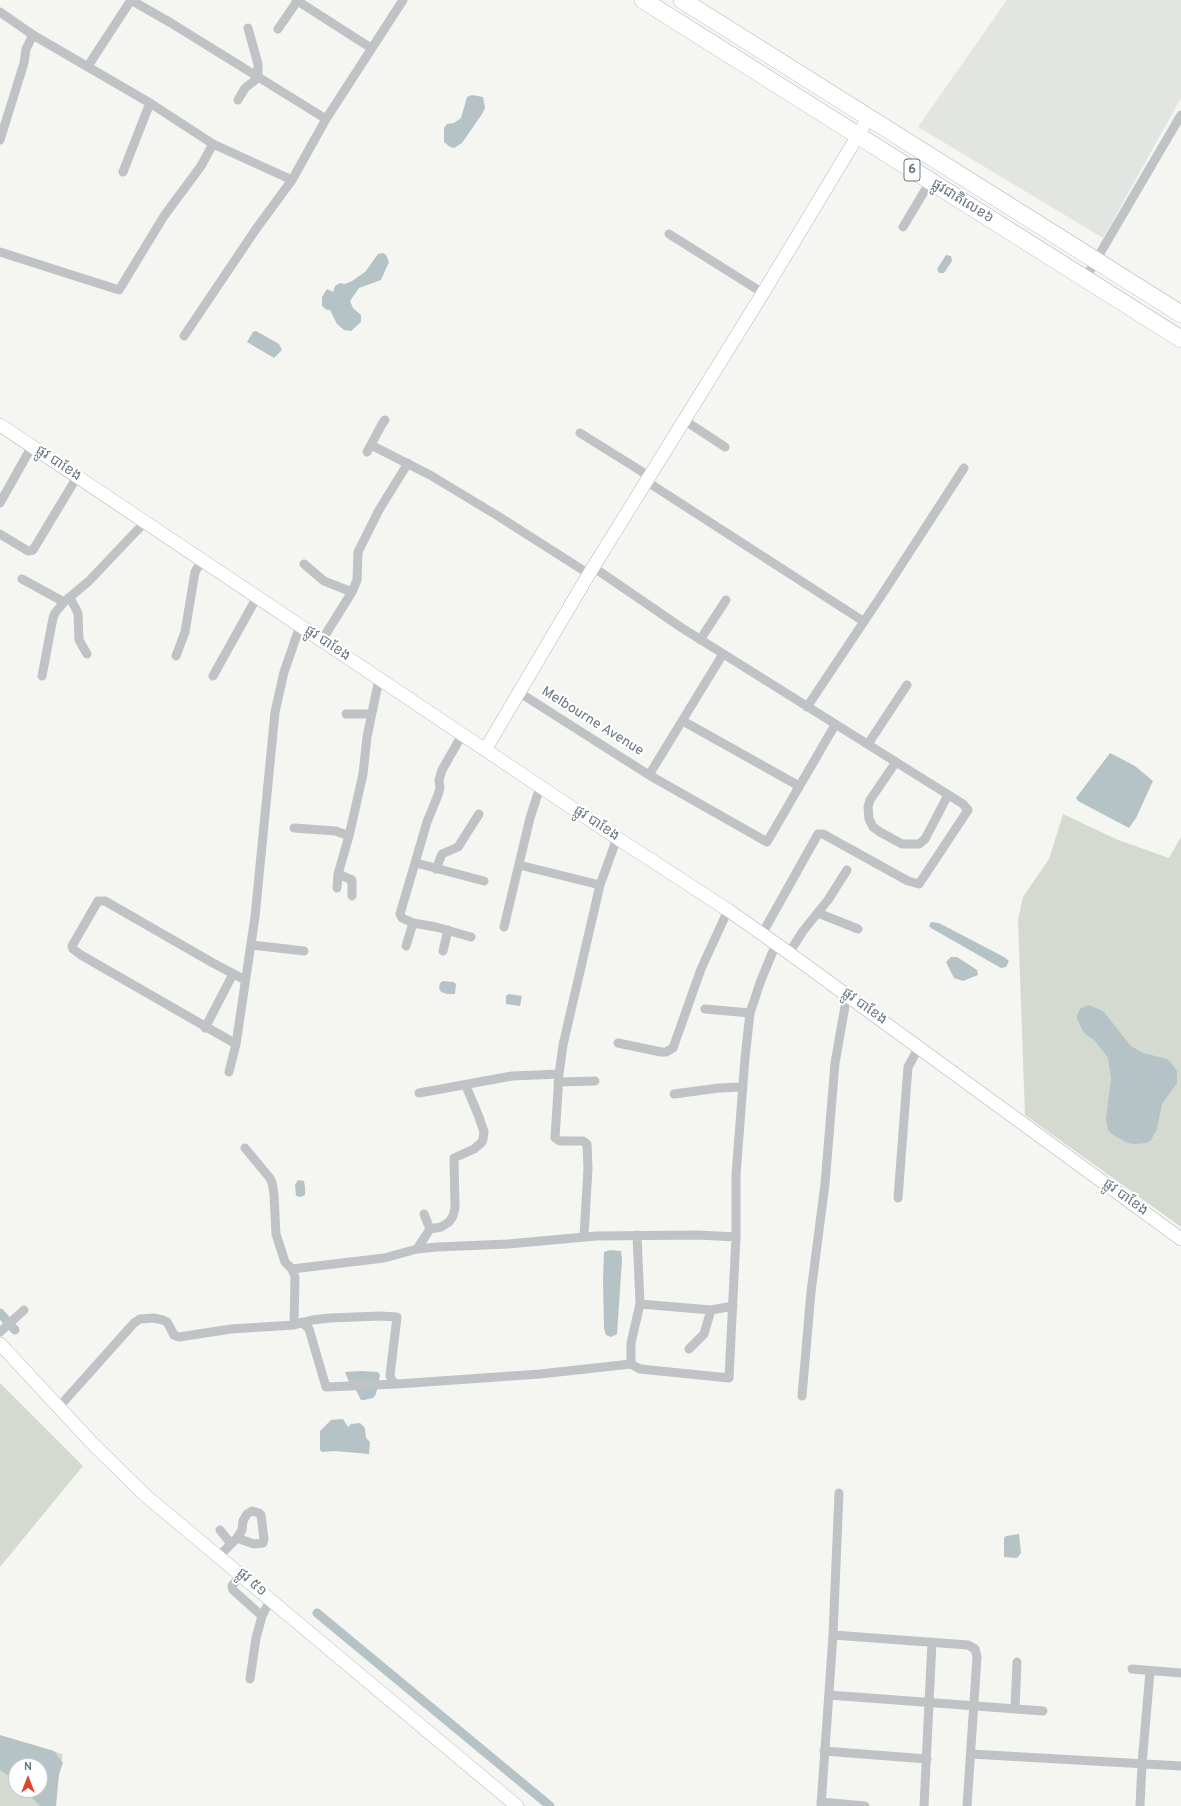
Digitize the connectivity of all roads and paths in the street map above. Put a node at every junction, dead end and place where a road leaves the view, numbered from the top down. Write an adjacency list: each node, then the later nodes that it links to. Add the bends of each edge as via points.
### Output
1 (131, 0): 11 (street); 12 (street)
2 (297, 0): 8 (street); 10 (street)
3 (403, 0): 10 (street)
4 (643, 0): 19 (highway, ផ្លូវជាតិលេខ៦ / 6)
5 (682, 0): 16 (highway, ផ្លូវជាតិលេខ៦ / 6)
6 (0, 12): 9 (street)
7 (248, 28): 12 (street, via 258,64)
8 (278, 29)
9 (33, 36): 11 (street); 18 (street, via 26,49 23,66)
10 (371, 48): 17 (street)
11 (88, 66): 14 (street)
12 (258, 78): 13 (street, via 245,88); 17 (street)
13 (238, 100)
14 (150, 103): 21 (street); 22 (street)
15 (1181, 115): 28 (street)
16 (869, 117): 19 (street); 28 (highway, ផ្លូវជាតិលេខ៦ / 6)
17 (326, 118): 23 (street)
18 (2, 122): 20 (street)
19 (857, 135): 24 (highway, ផ្លូវជាតិលេខ៦ / 6); 30 (street)
20 (0, 140)
21 (213, 144): 23 (street); 27 (street, via 164,216 119,290)
22 (123, 172)
23 (292, 180): 32 (street)
24 (930, 182): 25 (street); 29 (highway, ផ្លូវជាតិលេខ៦ / 6)
25 (903, 227)
26 (669, 234): 30 (street)
27 (0, 252)
28 (1097, 261): 29 (street); 31 (highway, ផ្លូវជាតិលេខ៦ / 6)
29 (1085, 279): 33 (highway, ផ្លូវជាតិលេខ៦ / 6)
30 (763, 293): 35 (street)
31 (1181, 314)
32 (184, 336)
33 (1181, 339)
34 (385, 420): 40 (street, via 369,448)
35 (684, 420): 39 (street); 43 (street)
36 (0, 425): 38 (street, ផ្លូវ បាខែង)
37 (580, 433): 43 (street)
38 (32, 446): 42 (street, ផ្លូវ បាខែង); 44 (street)
39 (725, 447)
40 (408, 463): 49 (street); 51 (street, via 379,510 358,552 357,580)
41 (964, 468): 55 (street)
42 (77, 477): 45 (street, ផ្លូវ បាខែង); 46 (street, via 33,550 28,551)
43 (648, 478): 49 (street); 55 (street)
44 (0, 503)
45 (145, 522): 47 (street, ផ្លូវ បាខែង); 53 (street, via 89,582)
46 (0, 534)
47 (202, 560): 52 (street, ផ្លូវ បាខែង); 61 (street, via 195,572 186,624)
48 (304, 564): 51 (street, via 324,580)
49 (591, 570): 58 (street); 66 (street)
50 (22, 578): 53 (street)
51 (352, 592): 57 (street)
52 (257, 597): 56 (street, ផ្លូវ បាខែង); 63 (street)
53 (67, 600): 59 (street, via 78,613 79,640); 62 (street, via 53,618)
54 (726, 600): 58 (street)
55 (863, 621): 67 (street)
56 (300, 626): 57 (street, ផ្លូវ បាខែង); 102 (street, via 284,672 275,712)
57 (322, 640): 64 (street, ផ្លូវ បាខែង)
58 (700, 640): 60 (street)
59 (87, 654)
60 (723, 654): 67 (street); 70 (street, Melbourne Avenue)
61 (176, 656)
62 (42, 676)
63 (214, 676)
64 (379, 679): 69 (street); 72 (street, ផ្លូវ បាខែង)
65 (906, 685): 73 (street)
66 (520, 693): 74 (street); 76 (street, Melbourne Avenue)
67 (807, 708): 71 (street)
68 (346, 714): 69 (street)
69 (371, 714): 82 (street, via 363,774)
70 (683, 721): 76 (street, Melbourne Avenue); 78 (street)
71 (835, 725): 73 (street); 78 (street, Melbourne Avenue)
72 (462, 735): 74 (street, ផ្លូវ បាខែង); 84 (street, via 442,770 440,788 427,822)
73 (868, 744): 75 (street)
74 (485, 750): 77 (street, ផ្លូវ បាខែង)
75 (896, 762): 79 (street); 79 (street, via 868,807 869,819 873,827 880,832 902,844 919,844 925,839)
76 (650, 775): 78 (street, Melbourne Avenue, via 767,842)
77 (540, 786): 83 (street, ផ្លូវ បាខែង); 85 (street)
78 (800, 786)
79 (948, 795): 99 (street, via 968,810 918,884 819,834)
80 (479, 814): 86 (street, via 458,847 442,854)
81 (294, 828): 82 (street, via 336,831)
82 (349, 836): 88 (street)
83 (617, 838): 90 (street); 93 (street, ផ្លូវ បាខែង)
84 (416, 863): 86 (street); 95 (street, via 400,914)
85 (519, 865): 90 (street); 96 (street)
86 (436, 869): 89 (street)
87 (846, 870): 94 (street)
88 (338, 874): 91 (street); 92 (street, via 352,880)
89 (484, 881)
90 (600, 885): 117 (street, via 563,1045)
91 (337, 888)
92 (352, 896)
93 (728, 910): 99 (street, ផ្លូវ បាខែង); 113 (street, via 701,969 673,1048 662,1052)
94 (818, 913): 97 (street); 106 (street)
95 (412, 923): 98 (street); 103 (street)
96 (504, 927)
97 (858, 929)
98 (448, 930): 100 (street); 105 (street)
99 (762, 934): 101 (street, ផ្លូវ បាខែង)
100 (471, 937)
101 (776, 944): 106 (street, ផ្លូវ បាខែង); 111 (street)
102 (252, 945): 104 (street); 108 (street)
103 (406, 946)
104 (304, 951)
105 (443, 951)
106 (789, 953): 109 (street, ផ្លូវ បាខែង)
107 (233, 974): 108 (street); 112 (street); 112 (street, via 105,901 98,901 72,946 81,955)
108 (245, 980): 114 (street)
109 (847, 995): 115 (street, ផ្លូវ បាខែង); 143 (street, via 835,1063 826,1184 811,1292)
110 (705, 1009): 111 (street)
111 (750, 1013): 120 (street)
112 (205, 1028): 114 (street)
113 (618, 1043)
114 (236, 1044): 116 (street)
115 (919, 1047): 124 (street, via 908,1067); 130 (street, ផ្លូវ បាខែង)
116 (229, 1072)
117 (559, 1078): 118 (street); 119 (street, via 512,1076); 128 (street, via 555,1138 560,1141 583,1141 587,1144)
118 (595, 1081)
119 (466, 1086): 121 (street); 126 (street, via 484,1132 483,1139 474,1149 454,1158 453,1216 441,1227)
120 (742, 1087): 122 (street); 129 (street, via 736,1175)
121 (419, 1093)
122 (674, 1094)
123 (245, 1148): 132 (street, via 272,1182 276,1234 285,1262)
124 (898, 1198)
125 (424, 1214): 126 (street)
126 (430, 1229): 131 (street)
127 (637, 1234): 128 (street); 129 (street); 133 (street)
128 (584, 1237): 131 (street)
129 (736, 1237): 134 (street)
130 (1181, 1239)
131 (417, 1249): 132 (street, via 384,1258)
132 (292, 1269): 137 (street)
133 (640, 1304): 136 (street); 141 (street, via 631,1343)
134 (733, 1306): 136 (street); 141 (street, via 729,1378 640,1369)
135 (24, 1310): 138 (street)
136 (711, 1310): 140 (street, via 704,1334)
137 (298, 1324): 142 (street, via 309,1329 326,1387); 142 (street, via 330,1318 397,1317 390,1375 392,1381); 144 (street, via 231,1329 179,1337 174,1335 167,1322 154,1318 140,1319)
138 (3, 1330)
139 (0, 1344): 144 (street, ផ្លូវ ៥១)
140 (689, 1349)
141 (631, 1364): 142 (street, via 540,1374)
142 (397, 1384)
143 (802, 1396)
144 (58, 1408): 147 (street, ផ្លូវ ៥១, via 146,1496)
145 (839, 1493): 150 (street)
146 (220, 1530): 147 (street, via 234,1541)
147 (219, 1556): 148 (street, ផ្លូវ ៥១)
148 (237, 1580): 149 (street, ផ្លូវ ៥១); 149 (street, via 235,1593)
149 (266, 1609): 156 (street, via 254,1648); 168 (street, ផ្លូវ ៥១)
150 (833, 1635): 151 (street); 157 (street)
151 (932, 1642): 158 (street); 159 (street, via 968,1645 975,1649)
152 (1018, 1662): 160 (street)
153 (1132, 1670): 154 (street)
154 (1150, 1671): 155 (street); 165 (street)
155 (1181, 1673)
156 (250, 1679)
157 (829, 1695): 158 (street); 162 (street)
158 (930, 1702): 159 (street); 164 (street)
159 (974, 1707): 160 (street); 163 (street)
160 (1015, 1709): 161 (street)
161 (1043, 1711)
162 (824, 1751): 164 (street); 167 (street)
163 (971, 1754): 165 (street); 171 (street)
164 (927, 1759): 170 (street)
165 (1142, 1764): 166 (street); 172 (street)
166 (1181, 1766)
167 (821, 1804): 169 (street)
168 (515, 1805)
169 (865, 1806)
170 (924, 1806)
171 (967, 1806)
172 (1140, 1806)

